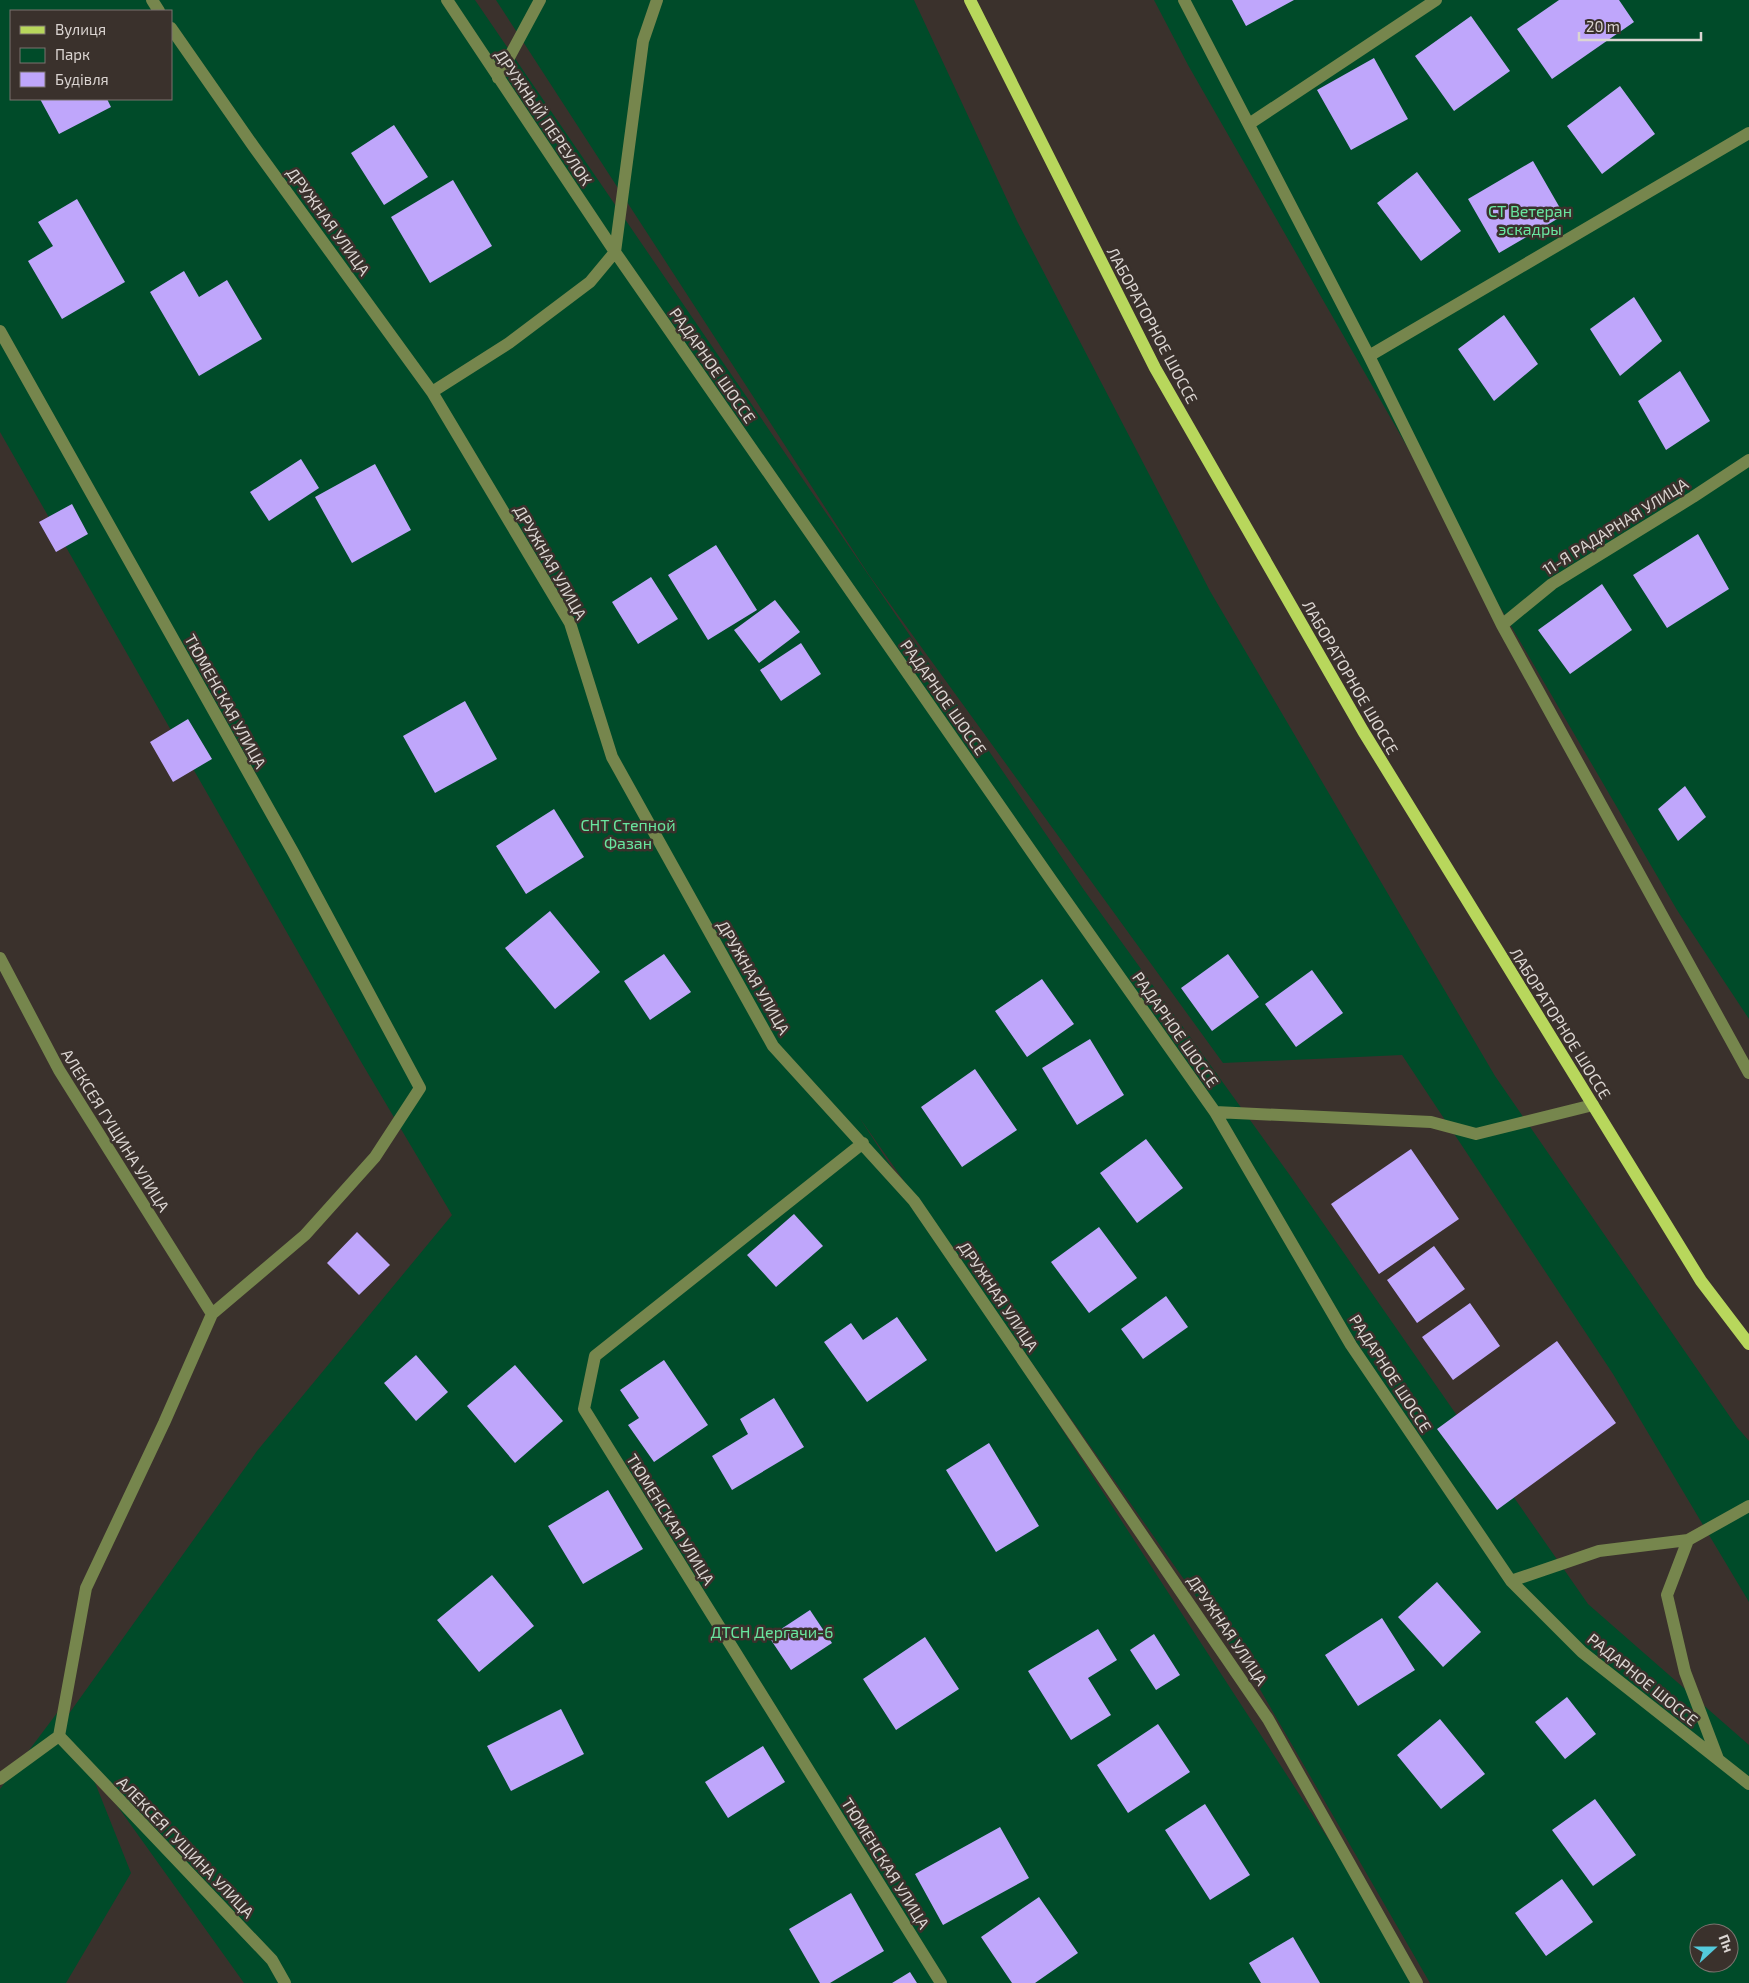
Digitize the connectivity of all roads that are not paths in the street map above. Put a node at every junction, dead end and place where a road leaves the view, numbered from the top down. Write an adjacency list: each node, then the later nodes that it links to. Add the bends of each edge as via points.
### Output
1 (447, 0): 8 (street, ДРУЖНЫЙ ПЕРЕУЛОК)
2 (540, 0): 8 (street)
3 (657, 0): 11 (street, via 643,41)
4 (970, 0): 19 (main road, ЛАБОРАТОРНОЕ ШОССЕ, via 1155,368 1362,731)
5 (1184, 0): 9 (street)
6 (1436, 0): 9 (street)
7 (172, 29): 14 (street, ДРУЖНАЯ УЛИЦА)
8 (498, 78): 11 (street, ДРУЖНЫЙ ПЕРЕУЛОК)
9 (1249, 124): 13 (street)
10 (1749, 133): 13 (street)
11 (615, 252): 14 (street, via 590,282 508,343); 20 (street, РАДАРНОЕ ШОССЕ)
12 (0, 332): 22 (street, ТЮМЕНСКАЯ УЛИЦА, via 293,852 420,1088 375,1157 305,1235)
13 (1369, 356): 16 (street)
14 (432, 392): 21 (street, ДРУЖНАЯ УЛИЦА, via 570,623 612,757 773,1046)
15 (1749, 460): 16 (street, 11-Я РАДАРНАЯ УЛИЦА, via 1552,584)
16 (1502, 625): 18 (street)
17 (0, 958): 22 (street, АЛЕКСЕЯ ГУЩИНА УЛИЦА, via 59,1070)
18 (1749, 1073)
19 (1593, 1105): 20 (street, via 1476,1134 1431,1122); 23 (main road, ЛАБОРАТОРНОЕ ШОССЕ, via 1701,1281)
20 (1215, 1112): 26 (street, РАДАРНОЕ ШОССЕ, via 1352,1345)
21 (863, 1143): 32 (street, ТЮМЕНСКАЯ УЛИЦА, via 595,1356 584,1409); 33 (street, ДРУЖНАЯ УЛИЦА, via 914,1202 1268,1719)
22 (212, 1314): 27 (street, via 86,1588)
23 (1749, 1344)
24 (1749, 1506): 25 (street)
25 (1688, 1540): 26 (street, via 1599,1550); 28 (street, via 1667,1595 1685,1672)
26 (1511, 1581): 28 (street, РАДАРНОЕ ШОССЕ, via 1582,1652)
27 (59, 1736): 29 (street); 31 (street, АЛЕКСЕЯ ГУЩИНА УЛИЦА, via 272,1960)
28 (1718, 1760): 30 (street, РАДАРНОЕ ШОССЕ)
29 (0, 1780)
30 (1749, 1784)
31 (285, 1983)
32 (941, 1983)
33 (1417, 1983)

